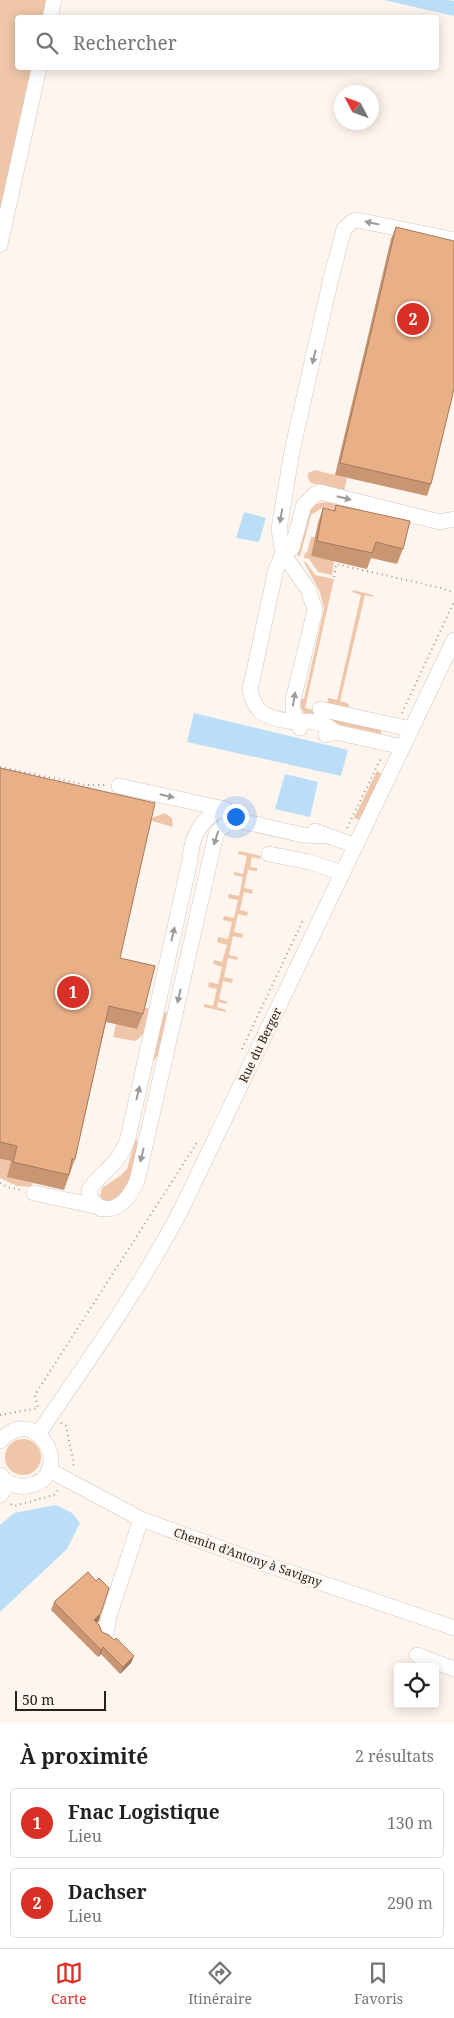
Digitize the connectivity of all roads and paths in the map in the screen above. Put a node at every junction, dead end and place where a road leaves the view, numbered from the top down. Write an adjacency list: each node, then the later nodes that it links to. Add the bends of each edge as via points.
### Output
1 (54, 0): 2 (street)
2 (51, 15)
3 (39, 70): 5 (street)
4 (454, 240): 7 (street, one-way to 7, via 357,220 344,229 292,451 279,529)
5 (0, 245)
6 (454, 518): 7 (street, one-way to 6, via 292,548 304,505 320,492 440,522)
7 (283, 554): 14 (street, one-way to 7, via 293,700 315,610 308,589); 14 (street, via 276,569 250,690 256,708 267,717)
8 (334, 577): 9 (path, via 336,564)
9 (454, 593)
10 (454, 602): 12 (path)
11 (454, 640): 15 (street, Rue du Berger)
12 (405, 705)
13 (320, 709): 15 (street)
14 (297, 723): 16 (street, via 303,720 330,727 335,732)
15 (412, 729): 16 (street, Rue du Berger)
16 (403, 748): 23 (street, Rue du Berger)
17 (0, 767): 19 (path, via 86,785)
18 (374, 770): 21 (path)
19 (119, 786): 20 (street, one-way to 20)
20 (225, 809): 22 (street, via 307,827); 31 (street, one-way to 20, via 91,1200 89,1190 124,1151 128,1138 190,850 200,825 212,814)
21 (352, 817)
22 (324, 836): 23 (street); 31 (street, one-way to 31, via 303,835 241,820 220,827 136,1181 120,1206)
23 (356, 846): 25 (street, Rue du Berger)
24 (269, 854): 25 (street)
25 (344, 873): 33 (street, Rue du Berger, via 166,1238)
26 (306, 914): 27 (path)
27 (239, 1055)
28 (203, 1134): 32 (path, via 38,1390 35,1396 38,1408)
29 (0, 1183): 30 (path)
30 (34, 1193): 31 (street)
31 (101, 1209)
32 (0, 1415)
33 (38, 1434): 34 (street, via 17,1430); 35 (street, via 51,1452)
34 (0, 1441)
35 (49, 1470): 36 (street, via 42,1480 28,1486); 37 (street, Chemin d'Antony à Savigny)
36 (3, 1485)
37 (141, 1519): 38 (street, Chemin d'Antony à Savigny); 39 (street)
38 (454, 1628)
39 (106, 1633)
40 (417, 1655): 41 (street)
41 (454, 1669)

